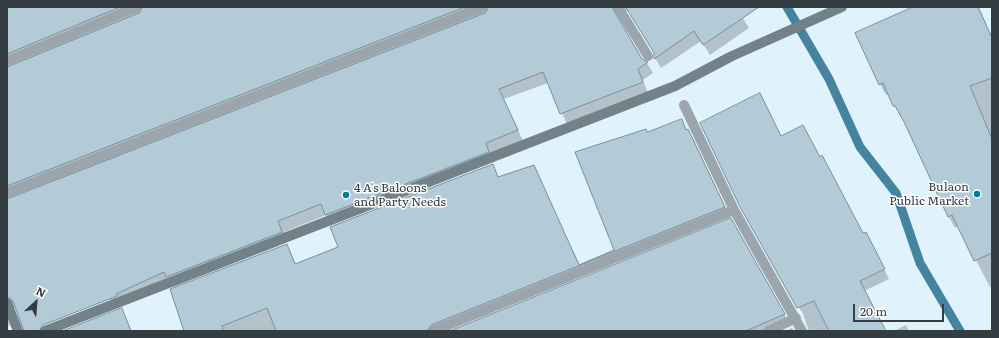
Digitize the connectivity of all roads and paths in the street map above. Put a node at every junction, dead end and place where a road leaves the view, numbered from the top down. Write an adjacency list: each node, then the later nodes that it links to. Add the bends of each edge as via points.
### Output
1 (137, 7): 6 (street)
2 (483, 7): 8 (street)
3 (618, 7): 5 (street)
4 (842, 7): 13 (street, via 732,56 675,86)
5 (648, 56)
6 (7, 61)
7 (684, 105): 9 (street)
8 (7, 193)
9 (734, 210): 11 (street); 14 (street)
10 (7, 303): 12 (street)
11 (796, 318): 15 (street); 16 (street)
12 (18, 331)
13 (45, 331)
14 (434, 331)
15 (768, 331)
16 (802, 331)

